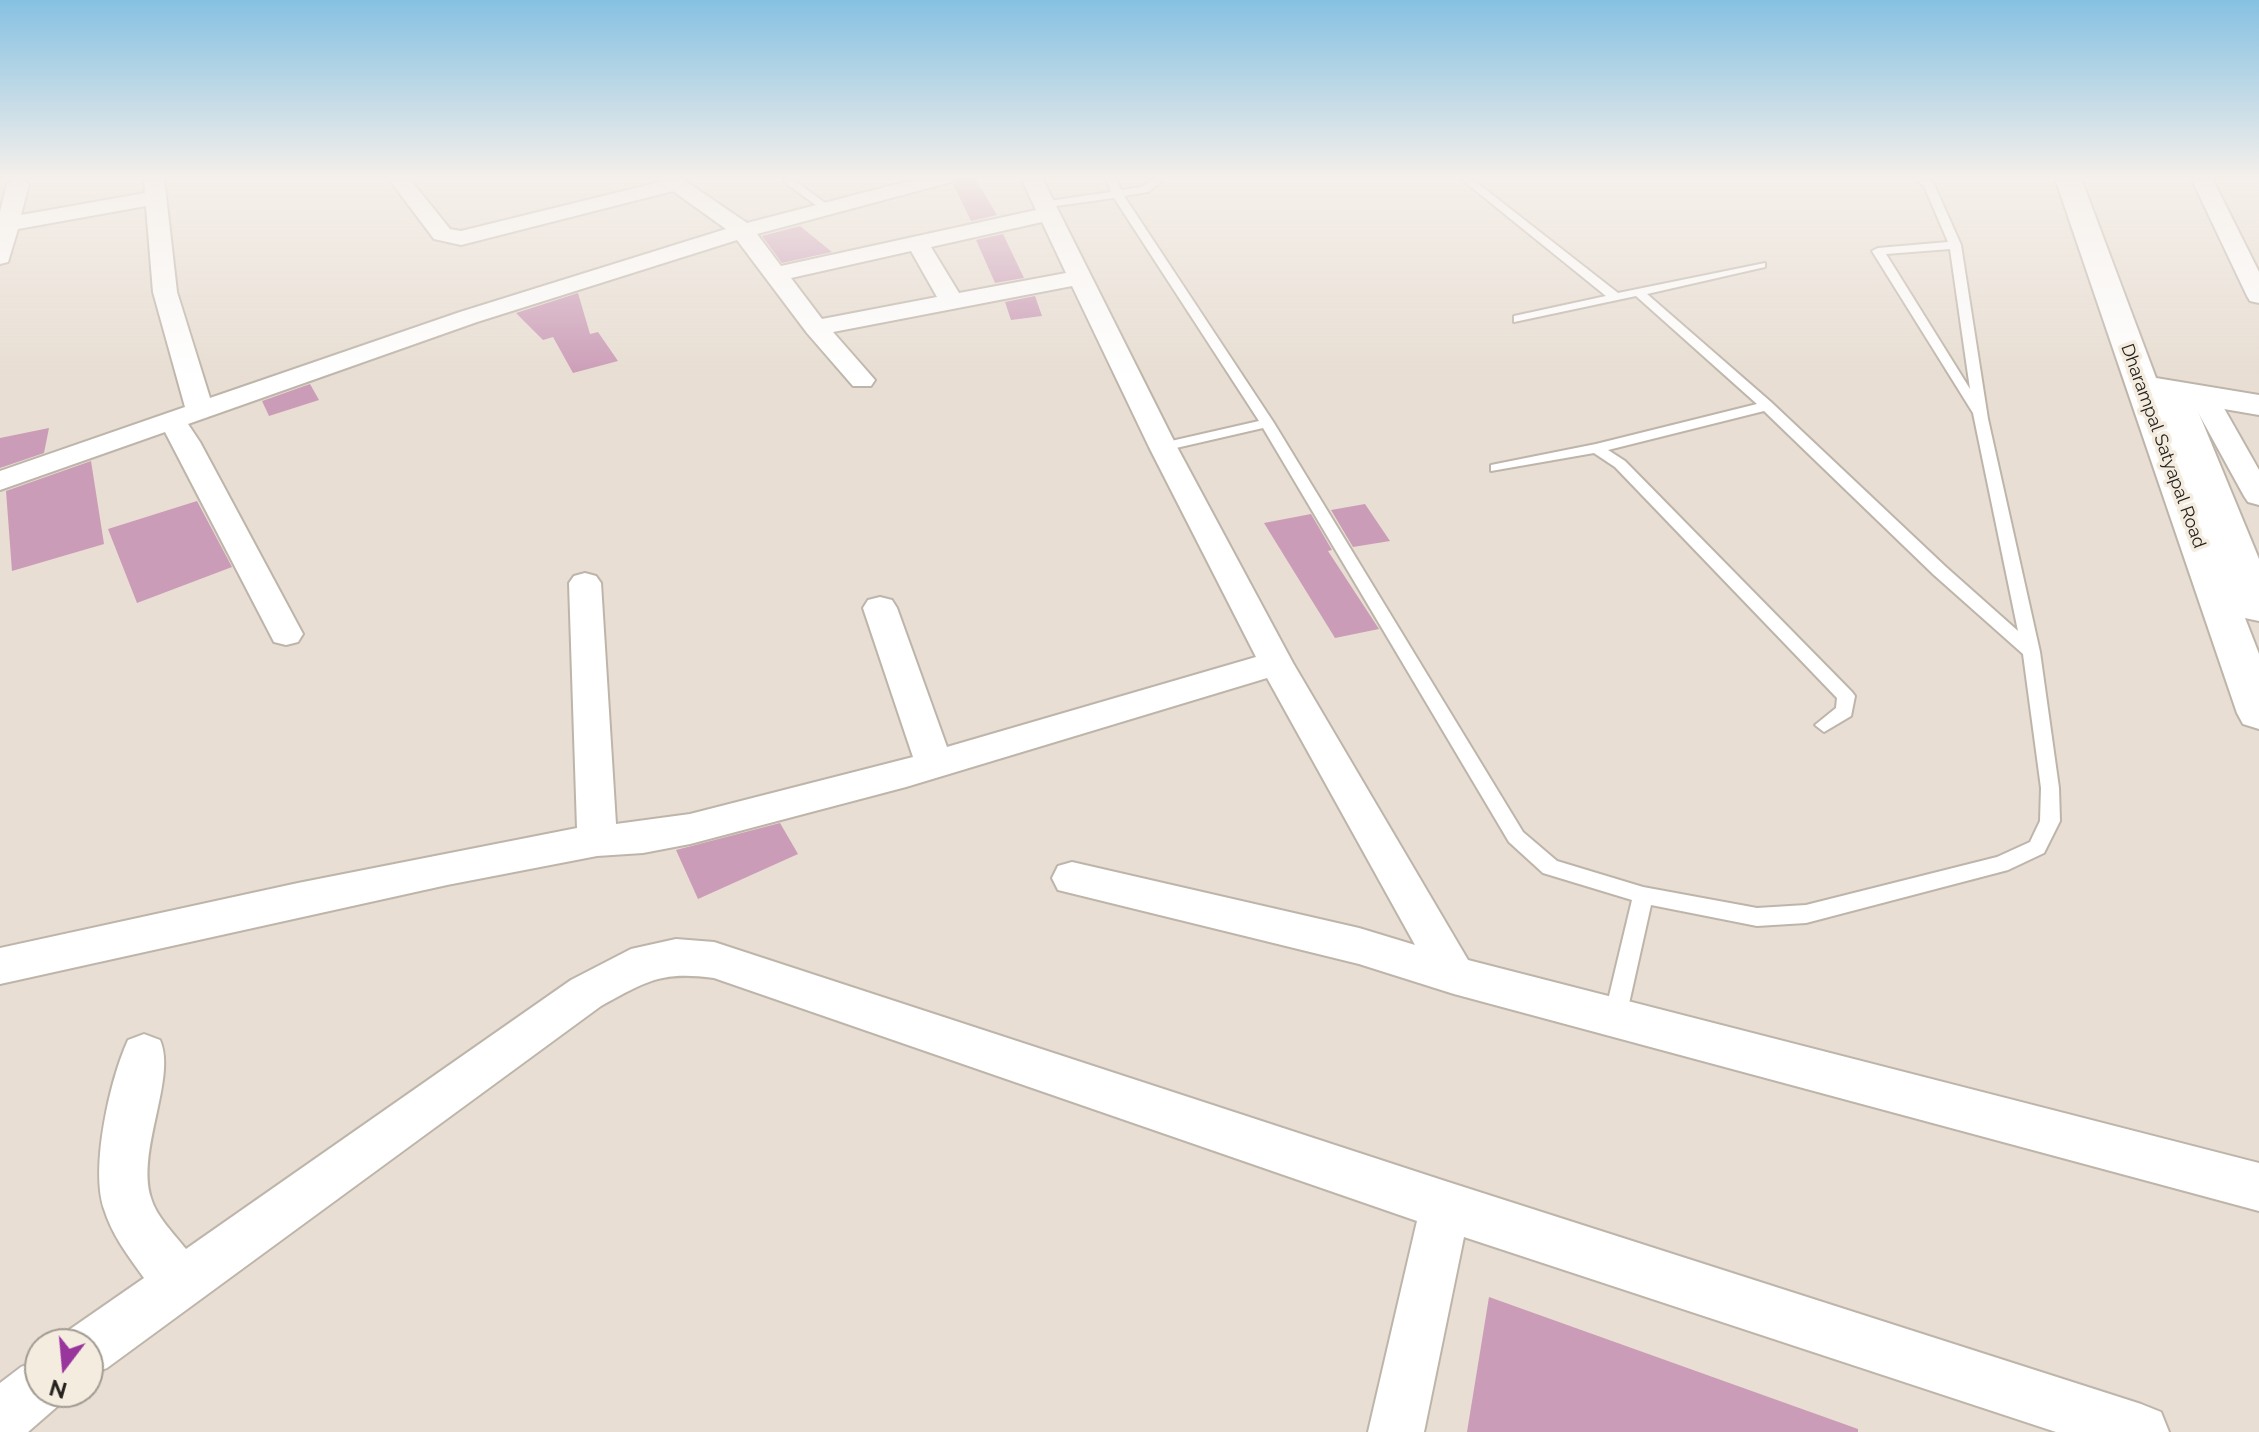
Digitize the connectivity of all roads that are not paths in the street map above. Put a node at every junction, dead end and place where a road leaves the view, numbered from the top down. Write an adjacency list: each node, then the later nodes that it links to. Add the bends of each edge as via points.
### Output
1 (160, 245): 26 (street)
2 (693, 245): 26 (street)
3 (754, 245): 14 (street)
4 (910, 245): 14 (street)
5 (919, 245): 19 (street)
6 (1064, 245): 15 (street)
7 (1151, 245): 28 (lane)
8 (1549, 245): 18 (lane)
9 (1955, 245): 27 (lane); 27 (lane, via 1878,251)
10 (2101, 245): 23 (street, Dharampal Satyapal Road)
11 (2117, 245): 23 (street, Dharampal Satyapal Road)
12 (2234, 245): 17 (street)
13 (1761, 265): 16 (lane)
14 (777, 274): 21 (street)
15 (1080, 277): 19 (street); 29 (street)
16 (1639, 293): 18 (lane); 24 (lane)
17 (2259, 296)
18 (1616, 298): 20 (lane)
19 (951, 301): 21 (street)
20 (1518, 319)
21 (816, 328): 22 (street)
22 (862, 380)
23 (2172, 390): 25 (street); 33 (street); 36 (street, Dharampal Satyapal Road); 40 (street, Dharampal Satyapal Road)
24 (1766, 405): 30 (lane); 38 (lane)
25 (2259, 405)
26 (186, 417): 32 (street); 37 (street, via 186,442)
27 (1981, 419): 38 (lane)
28 (1267, 423): 29 (lane); 45 (lane, via 1516,837 1550,867)
29 (1163, 447): 39 (street)
30 (1596, 448): 31 (lane); 41 (lane, via 1620,464 1846,696 1845,711)
31 (1496, 468)
32 (0, 481)
33 (2259, 496)
34 (585, 583): 43 (street)
35 (880, 608): 42 (street)
36 (2259, 608)
37 (286, 634)
38 (2031, 652): 45 (lane, via 2050,788 2050,821 2037,847 2001,864 1806,914 1757,917)
39 (1276, 663): 42 (street); 47 (street)
40 (2259, 713)
41 (1824, 725)
42 (934, 763): 43 (street, via 657,836)
43 (597, 840): 46 (street, via 170,925)
44 (1072, 878): 47 (street, via 1359,946)
45 (1643, 895): 48 (lane)
46 (0, 966)
47 (1454, 975): 48 (street)
48 (1615, 1017): 50 (street)
49 (144, 1055): 52 (street, via 128,1138 128,1208)
50 (2259, 1187)
51 (1445, 1206): 52 (street, via 714,960 679,954 644,961 586,993); 56 (street); 57 (street)
52 (181, 1285): 53 (street)
53 (104, 1338)
54 (24, 1399): 55 (street)
55 (0, 1419)
56 (1396, 1432)
57 (2141, 1432)

